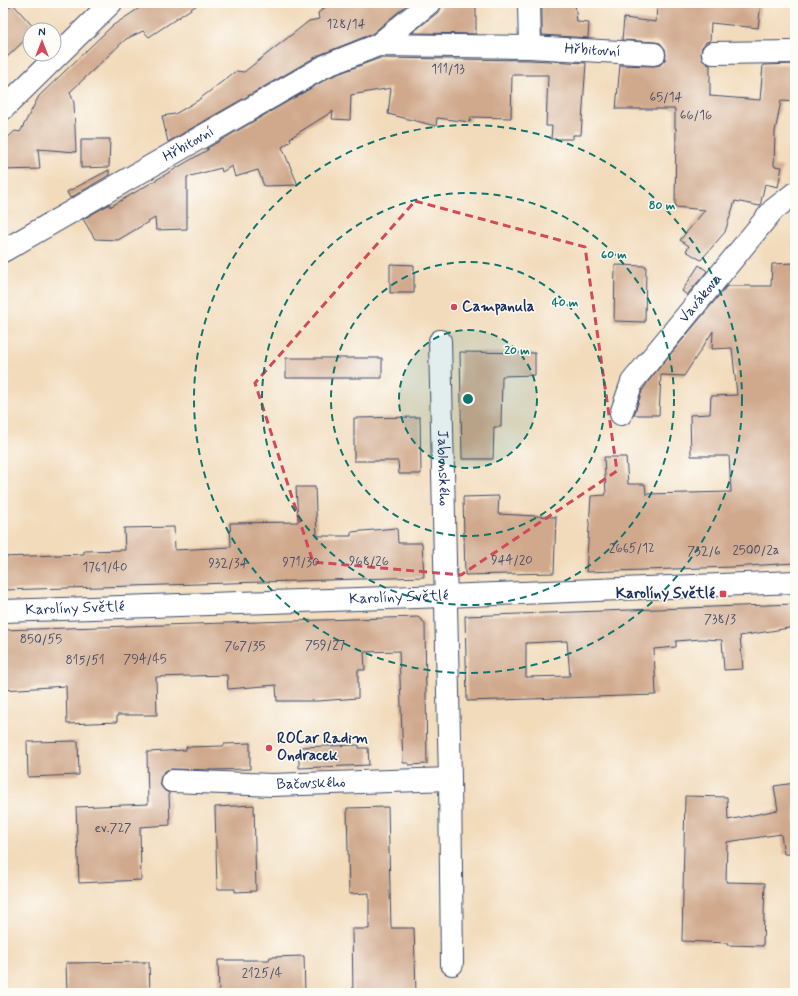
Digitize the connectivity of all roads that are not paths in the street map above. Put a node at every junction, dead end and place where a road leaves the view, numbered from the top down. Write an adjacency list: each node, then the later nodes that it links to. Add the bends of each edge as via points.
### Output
1 (111, 3): 9 (street)
2 (429, 3): 4 (street, Hřbitovní)
3 (529, 3): 5 (street)
4 (378, 45): 5 (street, Hřbitovní); 11 (street, Hřbitovní, via 325,66)
5 (530, 47): 8 (street, Hřbitovní)
6 (795, 52): 7 (street)
7 (713, 53)
8 (654, 54)
9 (3, 109)
10 (795, 193): 13 (street, Vavákova, via 773,210 632,382)
11 (3, 252)
12 (440, 341): 15 (street, Jablonského)
13 (621, 414)
14 (795, 582): 15 (street, Karolíny Světlé)
15 (445, 596): 16 (street, Karolíny Světlé); 17 (street)
16 (3, 611)
17 (450, 779): 18 (street, Bačovského, via 272,785); 19 (street)
18 (172, 781)
19 (452, 964)

